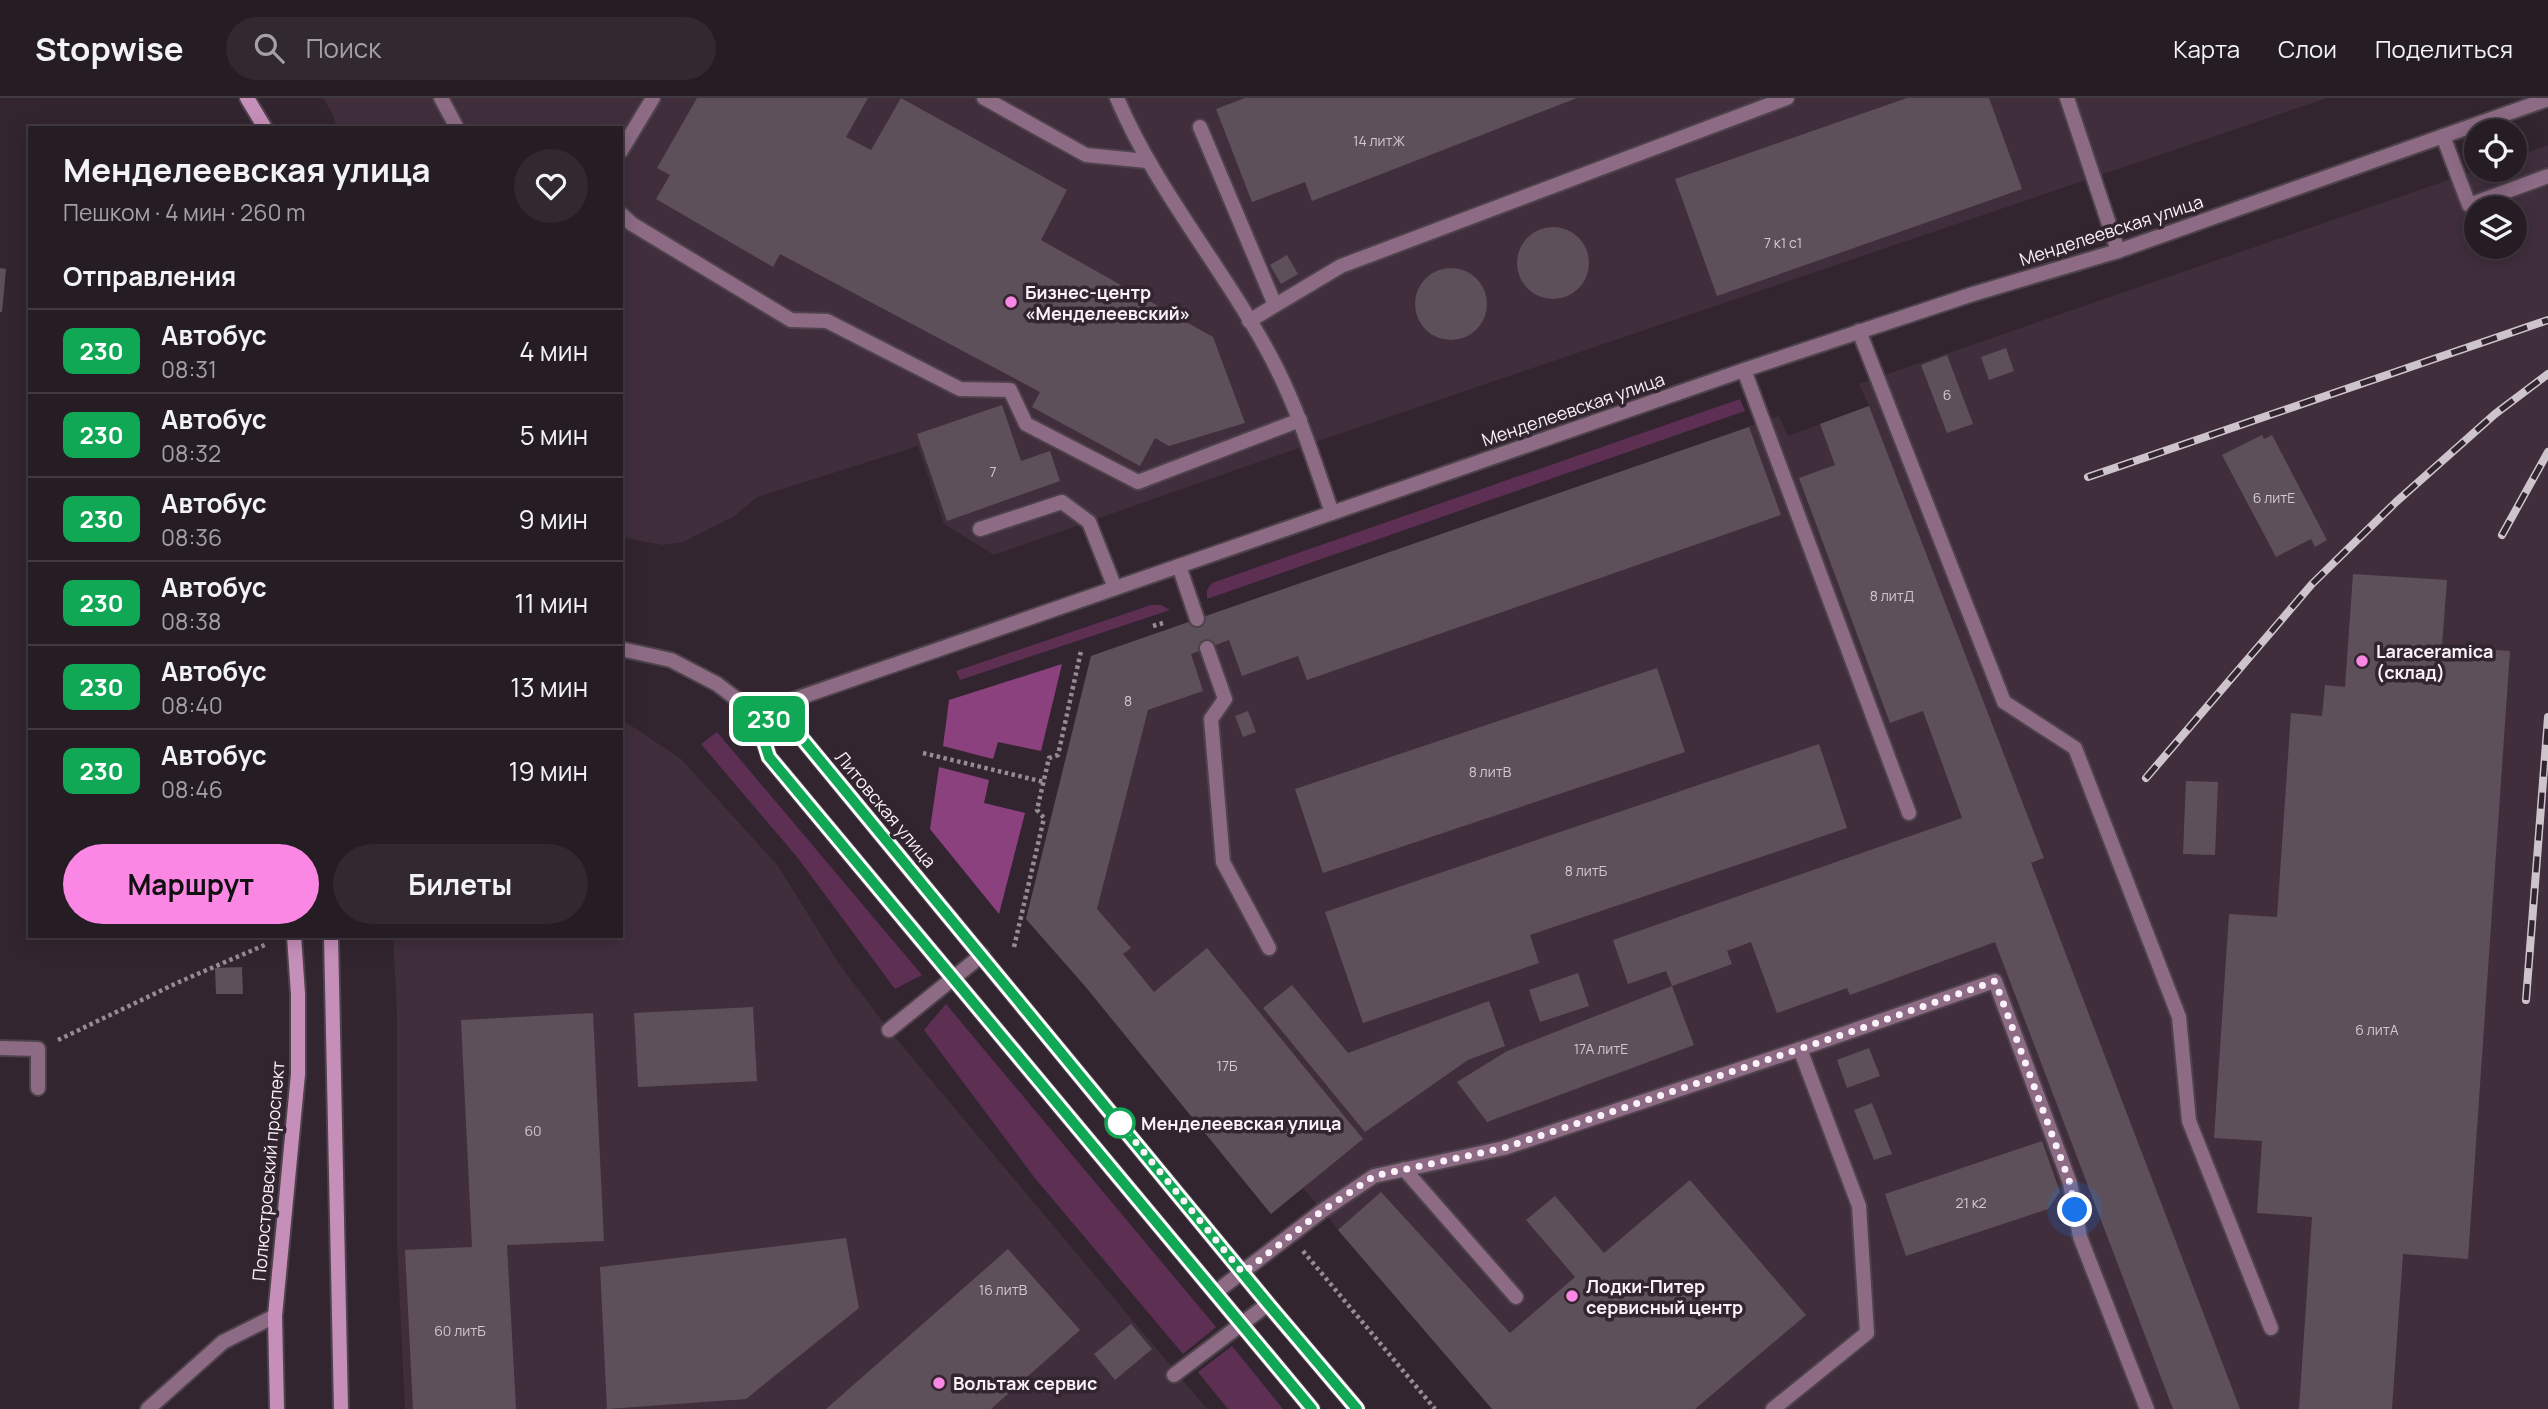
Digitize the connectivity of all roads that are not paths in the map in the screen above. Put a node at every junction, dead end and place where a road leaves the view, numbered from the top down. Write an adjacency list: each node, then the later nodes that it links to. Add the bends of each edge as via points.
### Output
1 (441, 98): 11 (street)
2 (653, 98): 14 (street)
3 (984, 98): 15 (street, via 1086,155)
4 (1117, 98): 15 (street)
5 (1787, 98): 19 (street, via 1341,266)
6 (2067, 98): 18 (street)
7 (2548, 99): 13 (street, Менделеевская улица)
8 (250, 105): 9 (main road); 10 (main road)
9 (253, 126)
10 (264, 126)
11 (456, 126)
12 (1200, 127): 19 (street)
13 (2443, 136): 16 (street, via 2469,205); 18 (street, Менделеевская улица)
14 (623, 148)
15 (1147, 160): 20 (street)
16 (2548, 176)
17 (623, 216): 23 (street, via 791,320 827,321 960,389 1010,390 1026,424 1138,482)
18 (2118, 251): 21 (street, Менделеевская улица)
19 (1275, 305): 20 (street)
20 (1249, 321): 23 (street)
21 (1859, 331): 22 (street, Менделеевская улица); 49 (street, via 2004,702 2075,748 2179,1017 2189,1122)
22 (1744, 370): 24 (street, Менделеевская улица); 32 (street)
23 (1300, 420): 24 (street)
24 (1332, 513): 26 (street, Менделеевская улица)
25 (980, 529): 27 (street, via 1062,502 1089,522)
26 (1178, 566): 27 (street, Менделеевская улица); 28 (street)
27 (1115, 588): 31 (street, Менделеевская улица)
28 (1197, 619)
29 (1207, 648): 35 (street, via 1225,699 1211,719 1223,862)
30 (623, 649): 31 (street, via 671,660 717,684)
31 (755, 713): 36 (street, Литовская улица, via 796,731); 37 (street, via 769,757)
32 (1909, 813)
33 (294, 938): 47 (main road, Полюстровский проспект, via 298,1074)
34 (331, 938): 53 (main road)
35 (1269, 948)
36 (982, 955): 37 (street); 43 (street, Литовская улица)
37 (952, 979): 38 (street); 44 (street)
38 (889, 1030)
39 (0, 1048): 41 (street, via 38,1049)
40 (1800, 1049): 42 (street, via 1504,1148); 56 (street, via 1859,1206 1867,1333); 57 (street, via 1995,981 2070,1183 2080,1237)
41 (38, 1088)
42 (1404, 1169): 43 (street, via 1374,1176); 45 (street)
43 (1243, 1273): 44 (street); 46 (street, Литовская улица)
44 (1216, 1292): 48 (street)
45 (1516, 1297)
46 (1268, 1304): 48 (street); 55 (street, Литовская улица)
47 (275, 1316): 51 (street, via 223,1342); 52 (main road, Полюстровский проспект)
48 (1243, 1324): 50 (street); 54 (street)
49 (2271, 1328)
50 (1174, 1376)
51 (148, 1409)
52 (277, 1409)
53 (341, 1409)
54 (1312, 1409)
55 (1357, 1409)
56 (1773, 1409)
57 (2147, 1409)

